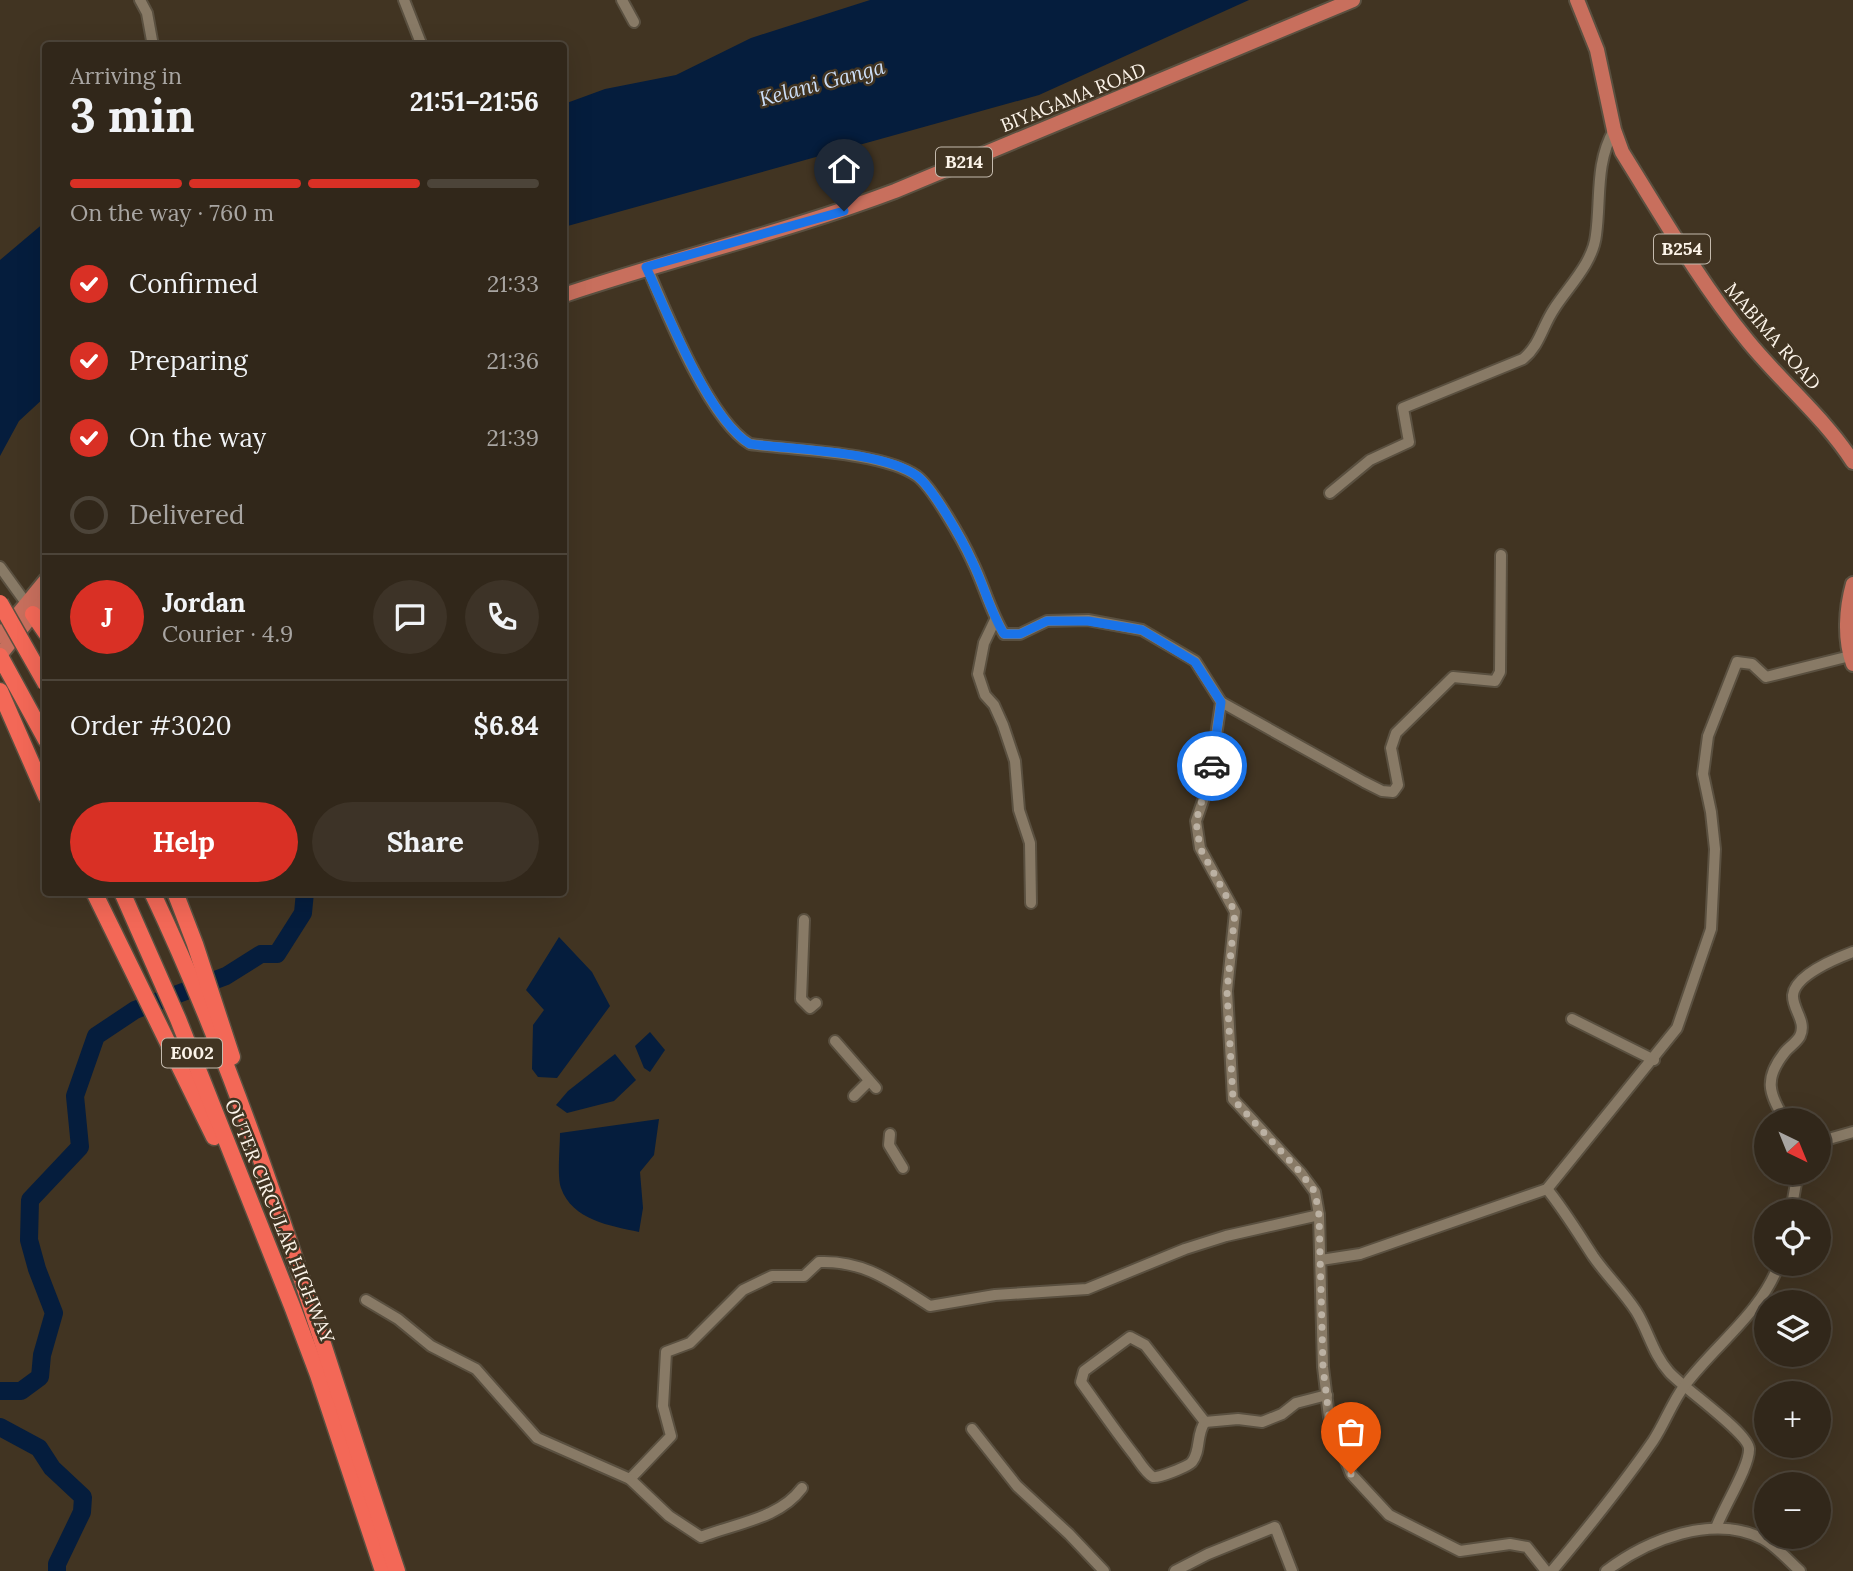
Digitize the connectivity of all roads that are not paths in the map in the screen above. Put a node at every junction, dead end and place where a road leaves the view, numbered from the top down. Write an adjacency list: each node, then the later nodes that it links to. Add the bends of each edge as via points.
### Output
1 (140, 0): 7 (street, via 148,13)
2 (404, 0): 8 (street)
3 (622, 0): 6 (street)
4 (1353, 0): 10 (main road, BIYAGAMA ROAD / B214, via 895,191 818,220)
5 (1577, 0): 9 (main road, MABIMA ROAD / B254, via 1597,50)
6 (634, 22)
7 (152, 42)
8 (420, 42)
9 (1614, 130): 12 (main road, MABIMA ROAD / B254, via 1622,152 1708,290); 13 (street, via 1601,166 1596,238 1534,350 1523,359 1403,408 1409,442 1370,460)
10 (646, 267): 11 (main road, BIYAGAMA ROAD / B214); 21 (street, via 684,352 740,438 750,444 895,464 919,477 972,561)
11 (567, 294)
12 (1853, 462)
13 (1330, 494)
14 (1500, 555): 28 (street, via 1500,672 1495,681 1453,677 1396,733 1391,748 1398,785 1393,792 1364,782)
15 (0, 567): 20 (street)
16 (1853, 584): 25 (main road, via 1848,606)
17 (42, 587): 20 (main road)
18 (42, 600): 20 (main road)
19 (0, 603): 26 (highway, bridge)
20 (29, 608): 22 (highway); 23 (main road); 24 (main road)
21 (996, 620): 28 (street, via 1004,634 1020,634 1047,621 1088,621 1142,630 1195,662); 36 (street, via 984,643 978,674 1003,725 1014,761 1019,810 1030,844)
22 (42, 627)
23 (0, 636)
24 (0, 656): 30 (highway)
25 (1852, 660): 42 (street, via 1766,677 1752,664 1737,662 1708,736 1703,774 1714,849 1711,929 1677,1028)
26 (42, 677)
27 (0, 691): 29 (highway)
28 (1221, 702): 51 (street, via 1209,783 1196,821 1200,848 1235,912 1227,991 1233,1099 1301,1173 1315,1192)
29 (4, 710): 31 (highway)
30 (42, 733)
31 (42, 788)
32 (96, 896): 52 (highway)
33 (124, 896): 52 (highway, OUTER CIRCULAR HIGHWAY / E002)
34 (154, 896): 50 (highway, OUTER CIRCULAR HIGHWAY / E002, via 224,1064)
35 (176, 896): 50 (highway, via 214,999)
36 (1031, 903)
37 (804, 920): 39 (street, via 801,999 810,1008)
38 (1853, 952): 44 (street, via 1824,964 1796,986 1793,996 1802,1026 1800,1037 1769,1079)
39 (816, 1003)
40 (1572, 1019): 42 (street)
41 (835, 1041): 43 (street, via 873,1085)
42 (1654, 1060): 49 (street)
43 (854, 1096)
44 (1778, 1108)
45 (1853, 1132): 47 (street)
46 (890, 1134): 48 (street, via 889,1144)
47 (1831, 1138)
48 (903, 1168)
49 (1547, 1189): 53 (street, via 1360,1254); 56 (street, via 1637,1313 1668,1371)
50 (275, 1207): 62 (highway, OUTER CIRCULAR HIGHWAY / E002)
51 (1319, 1215): 53 (street); 60 (street, via 1185,1249 1087,1289 930,1307 875,1271 837,1261 819,1262 804,1276 772,1276 743,1290 690,1343 666,1352 663,1406 671,1437)
52 (256, 1216): 62 (highway, OUTER CIRCULAR HIGHWAY / E002)
53 (1321, 1260): 57 (street)
54 (1774, 1276): 56 (street, via 1744,1319)
55 (366, 1300): 60 (street, via 430,1346 476,1368 537,1438)
56 (1684, 1386): 63 (street, via 1748,1442 1746,1462); 70 (street, via 1655,1438)
57 (1326, 1395): 58 (street, via 1296,1403 1262,1422); 69 (street, via 1329,1417 1351,1474 1389,1515 1460,1551 1510,1544 1527,1547)
58 (1205, 1422): 58 (street, via 1134,1337 1084,1371 1081,1382 1107,1421 1157,1479 1191,1464)
59 (972, 1429): 66 (street, via 1017,1486)
60 (630, 1479): 61 (street, via 669,1516 701,1537 778,1510 792,1502)
61 (802, 1488)
62 (372, 1516): 64 (highway, OUTER CIRCULAR HIGHWAY / E002); 65 (highway, OUTER CIRCULAR HIGHWAY / E002)
63 (1716, 1528): 71 (street, via 1689,1531 1658,1543); 72 (street, via 1764,1539)
64 (383, 1571)
65 (397, 1571)
66 (1104, 1571)
67 (1175, 1571): 68 (street, via 1275,1527)
68 (1292, 1571)
69 (1546, 1571)
70 (1552, 1571)
71 (1606, 1571)
72 (1800, 1571)

